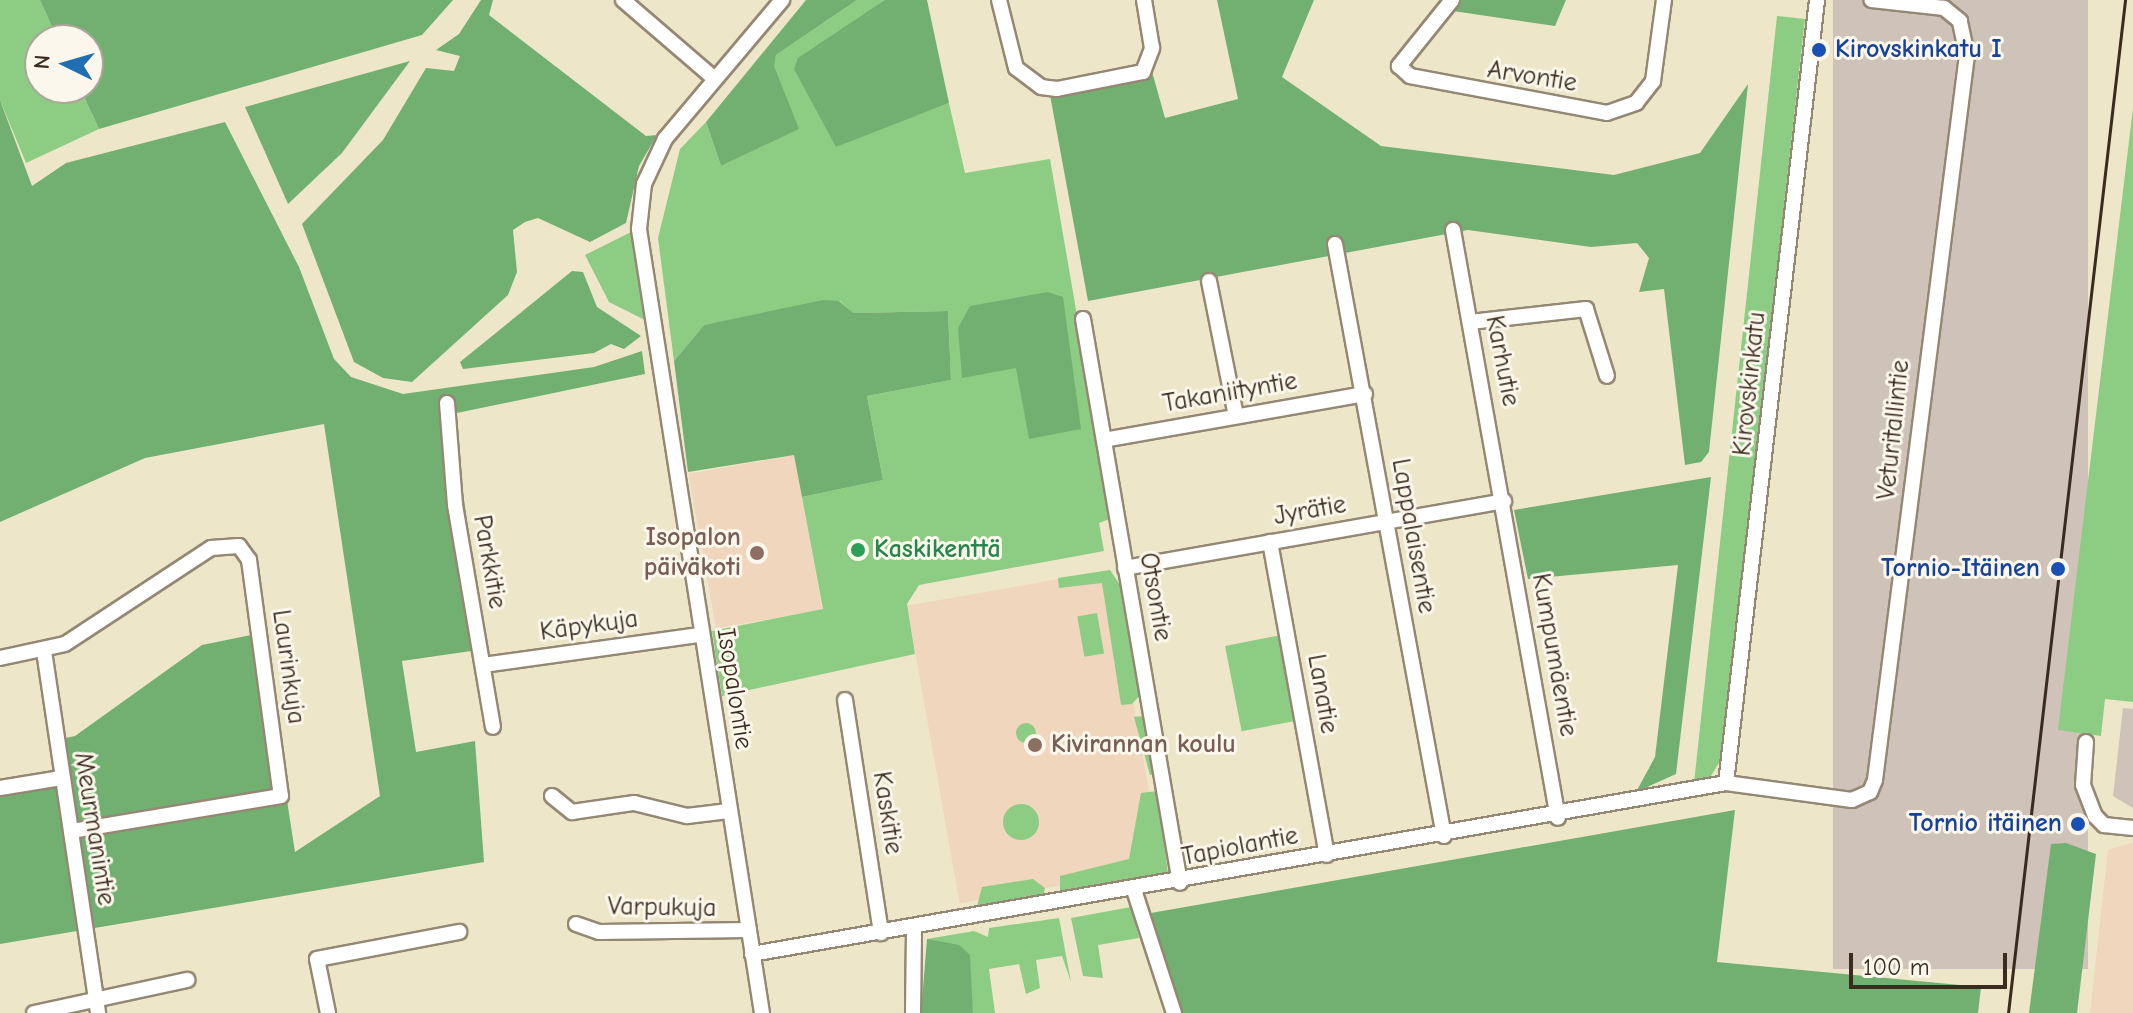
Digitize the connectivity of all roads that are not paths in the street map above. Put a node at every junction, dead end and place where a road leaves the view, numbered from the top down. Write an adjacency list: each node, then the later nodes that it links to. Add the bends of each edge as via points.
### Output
1 (623, 0): 9 (street)
2 (782, 0): 9 (street, Isopalontie)
3 (999, 0): 4 (street, via 1016,68 1041,87 1057,89 1143,72 1152,48)
4 (1144, 0)
5 (1452, 0): 6 (street, Arvontie, via 1399,66 1410,76 1607,113 1636,103 1653,81)
6 (1664, 0)
7 (1817, 0): 32 (street, Kirovskinkatu)
8 (1871, 0): 32 (street, Veturitallintie, via 1944,8 1960,21 1967,55 1875,780 1870,792 1852,800)
9 (715, 79): 24 (street, Isopalontie, via 665,139 644,184 640,246)
10 (1453, 230): 14 (street, Karhutie)
11 (1335, 244): 16 (street, Lappalaisentie)
12 (1209, 281): 18 (street)
13 (1083, 319): 19 (street, Otsontie)
14 (1470, 322): 15 (street, via 1586,309); 20 (street, Karhutie)
15 (1607, 376)
16 (1365, 394): 18 (street, Takaniityntie); 21 (street, Lappalaisentie)
17 (447, 403): 27 (street, Parkkitie, via 451,480)
18 (1236, 416): 19 (street, Takaniityntie)
19 (1104, 440): 23 (street, Otsontie)
20 (1504, 501): 21 (street, Jyrätie); 36 (street, Kumpumäentie)
21 (1386, 522): 22 (street, Jyrätie); 39 (street, Lappalaisentie)
22 (1270, 542): 23 (street, Jyrätie); 40 (street, Lanatie)
23 (1125, 568): 41 (street, Otsontie)
24 (700, 635): 27 (street, Käpykuja); 35 (street, Isopalontie)
25 (51, 650): 26 (street); 31 (street, Meurmanintie); 38 (street, Laurinkuja, via 193,555 239,546 249,560 281,796)
26 (0, 658)
27 (483, 665): 29 (street, Parkkitie)
28 (845, 700): 47 (street, Kaskitie)
29 (493, 727)
30 (2086, 742): 37 (street, via 2083,785 2095,816 2104,825)
31 (61, 778): 33 (street); 38 (street, Meurmanintie)
32 (1728, 778): 36 (street, Tapiolantie)
33 (0, 788)
34 (552, 796): 35 (street, via 572,812 634,803 687,816)
35 (729, 811): 45 (street, Isopalontie)
36 (1558, 818): 39 (street, Tapiolantie)
37 (2133, 828)
38 (71, 831): 50 (street, Meurmanintie)
39 (1444, 836): 40 (street, Tapiolantie)
40 (1327, 855): 41 (street, Tapiolantie)
41 (1180, 883): 42 (street, Tapiolantie)
42 (1134, 890): 44 (street, Tapiolantie); 55 (street)
43 (576, 924): 45 (street, Varpukuja, via 599,932)
44 (914, 928): 47 (street, Tapiolantie); 54 (street)
45 (749, 930): 48 (street, Isopalontie)
46 (459, 932): 52 (street, via 317,959)
47 (881, 933): 48 (street, Tapiolantie)
48 (752, 954): 53 (street, Isopalontie)
49 (187, 980): 50 (street)
50 (98, 1008): 51 (street)
51 (34, 1013)
52 (328, 1013)
53 (762, 1013)
54 (913, 1013)
55 (1174, 1013)

